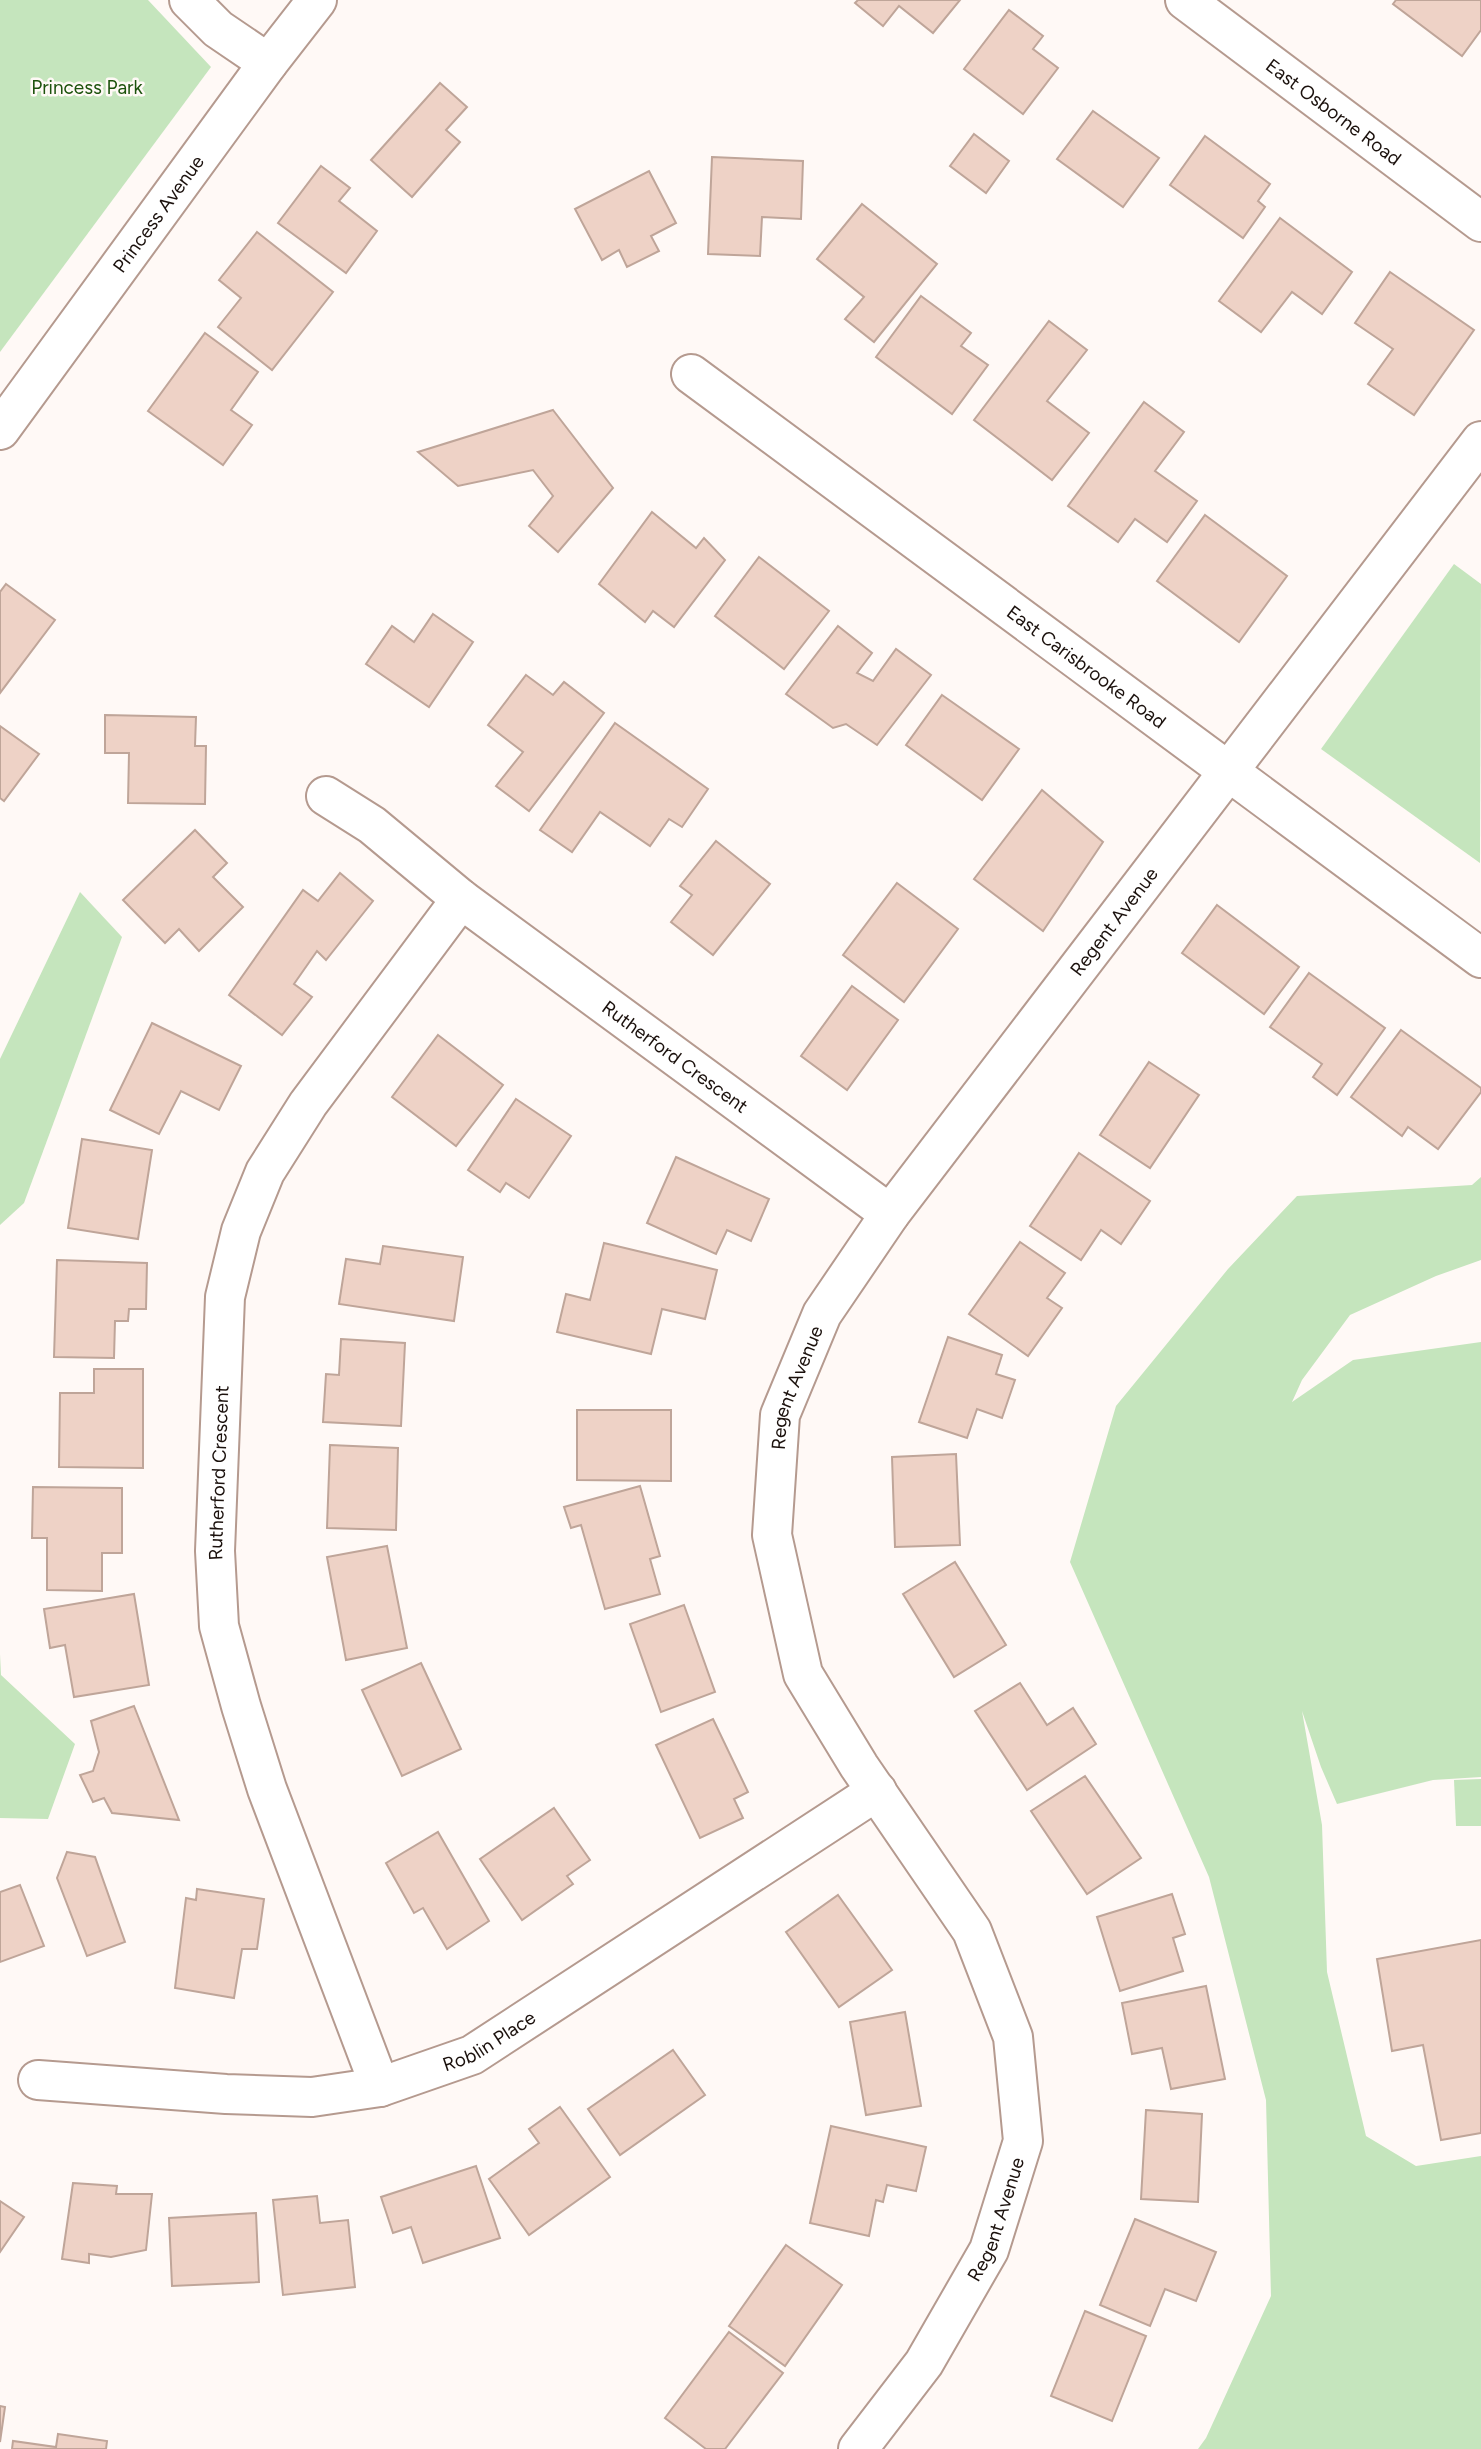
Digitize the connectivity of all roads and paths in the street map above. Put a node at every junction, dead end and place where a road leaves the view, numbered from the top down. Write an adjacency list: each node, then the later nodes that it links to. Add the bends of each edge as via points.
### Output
1 (189, 0): 4 (street, via 218,29)
2 (317, 0): 4 (street, Princess Avenue)
3 (1185, 0): 5 (street, East Osborne Road)
4 (268, 63): 7 (street, Princess Avenue)
5 (1481, 222)
6 (691, 374): 9 (street, East Carisbrooke Road)
7 (0, 430)
8 (1481, 441): 9 (street, Regent Avenue)
9 (1229, 771): 12 (street, East Carisbrooke Road); 13 (street, Regent Avenue)
10 (327, 796): 11 (street, Rutherford Crescent, via 372,825)
11 (461, 899): 13 (street, Rutherford Crescent); 16 (street, Rutherford Crescent, via 308,1104 265,1172 241,1231 225,1297 215,1551 219,1626 267,1789)
12 (1481, 958)
13 (890, 1214): 14 (street, Regent Avenue, via 822,1314 780,1415 772,1535 803,1674)
14 (877, 1791): 16 (street, Roblin Place, via 472,2054); 17 (street, Regent Avenue, via 972,1931 1013,2037 1023,2141 989,2250 924,2363)
15 (38, 2080): 16 (street, Roblin Place, via 312,2096)
16 (380, 2087)
17 (858, 2449)

